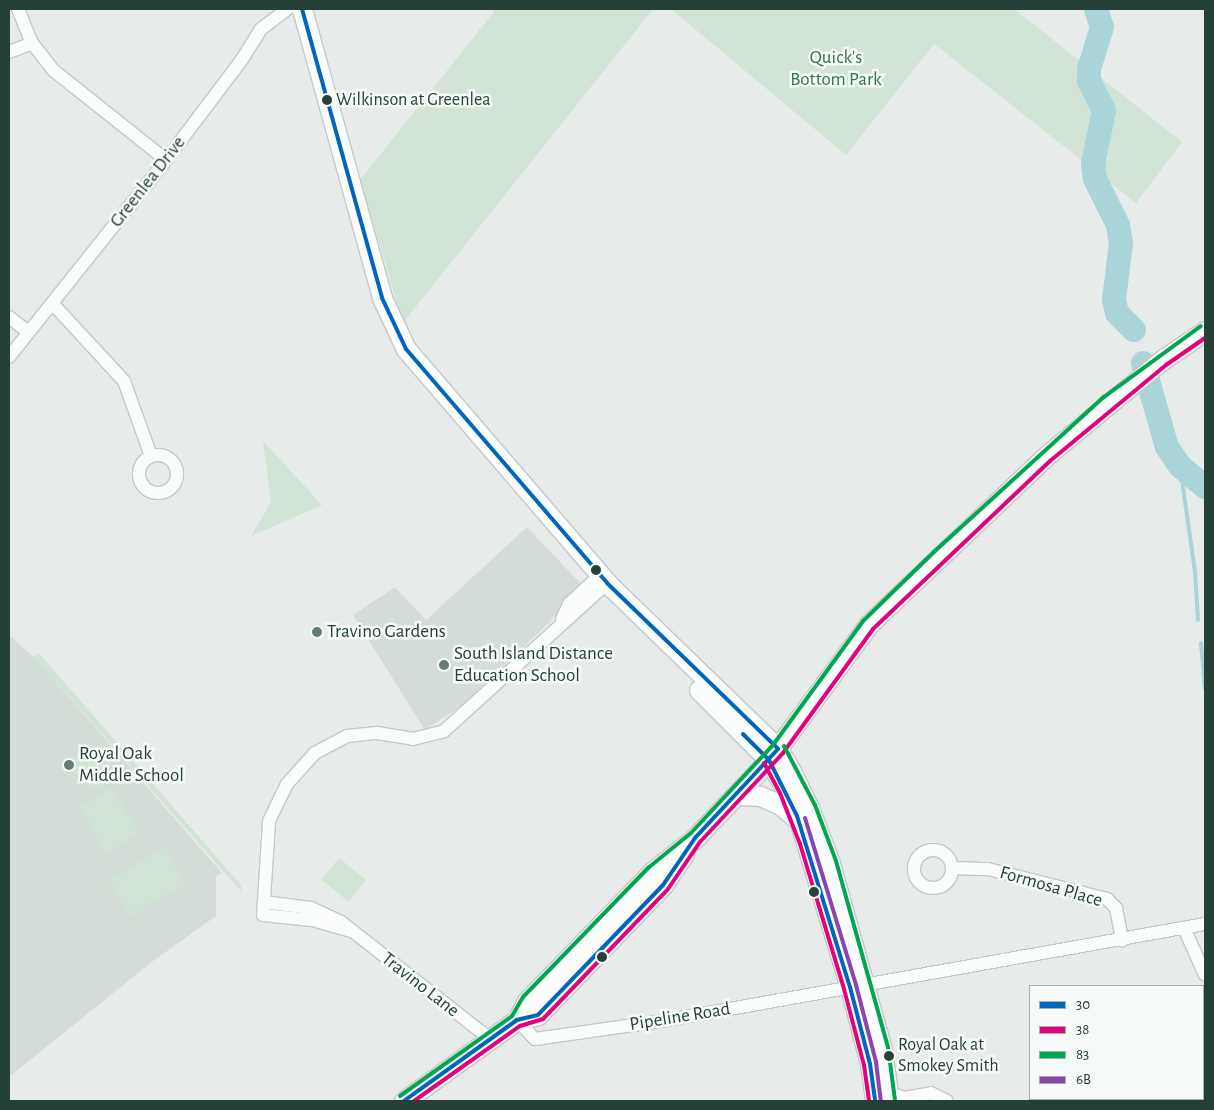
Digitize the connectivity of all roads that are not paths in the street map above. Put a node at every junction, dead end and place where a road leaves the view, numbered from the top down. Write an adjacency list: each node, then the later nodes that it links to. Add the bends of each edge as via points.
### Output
1 (18, 9): 4 (street)
2 (288, 9): 6 (street, Greenlea Drive, via 261,30)
3 (302, 9): 13 (main road, via 382,298 406,349)
4 (32, 43): 5 (street); 6 (street, via 53,70)
5 (9, 52)
6 (166, 160): 7 (street, Greenlea Drive)
7 (52, 303): 10 (street, Greenlea Drive); 12 (street, via 124,381)
8 (9, 317): 10 (street)
9 (1205, 331): 14 (main road, via 1108,402 931,563 868,625)
10 (28, 332): 11 (street, Greenlea Drive)
11 (9, 357)
12 (151, 456)
13 (608, 583): 14 (main road); 24 (street, Travino Lane, via 569,604 560,624 444,730 413,739 377,732 346,736 315,753 299,767 275,804 269,821 264,909 350,931)
14 (773, 754): 15 (main road); 16 (main road); 22 (main road, via 810,808 830,863)
15 (736, 795): 16 (main road, via 760,796 778,804); 23 (main road, via 695,838 663,886 540,1013)
16 (799, 820): 22 (main road)
17 (953, 868): 20 (street, Formosa Place, via 988,869 1107,899 1116,908)
18 (1205, 924): 19 (street)
19 (1184, 928): 20 (street); 21 (street)
20 (1122, 940): 22 (street)
21 (1205, 975)
22 (857, 986): 23 (street, Pipeline Road, via 668,1020 535,1039); 25 (main road)
23 (516, 1020): 24 (main road)
24 (490, 1039): 26 (main road)
25 (884, 1099): 27 (street, via 931,1093)
26 (410, 1100)
27 (947, 1101)

